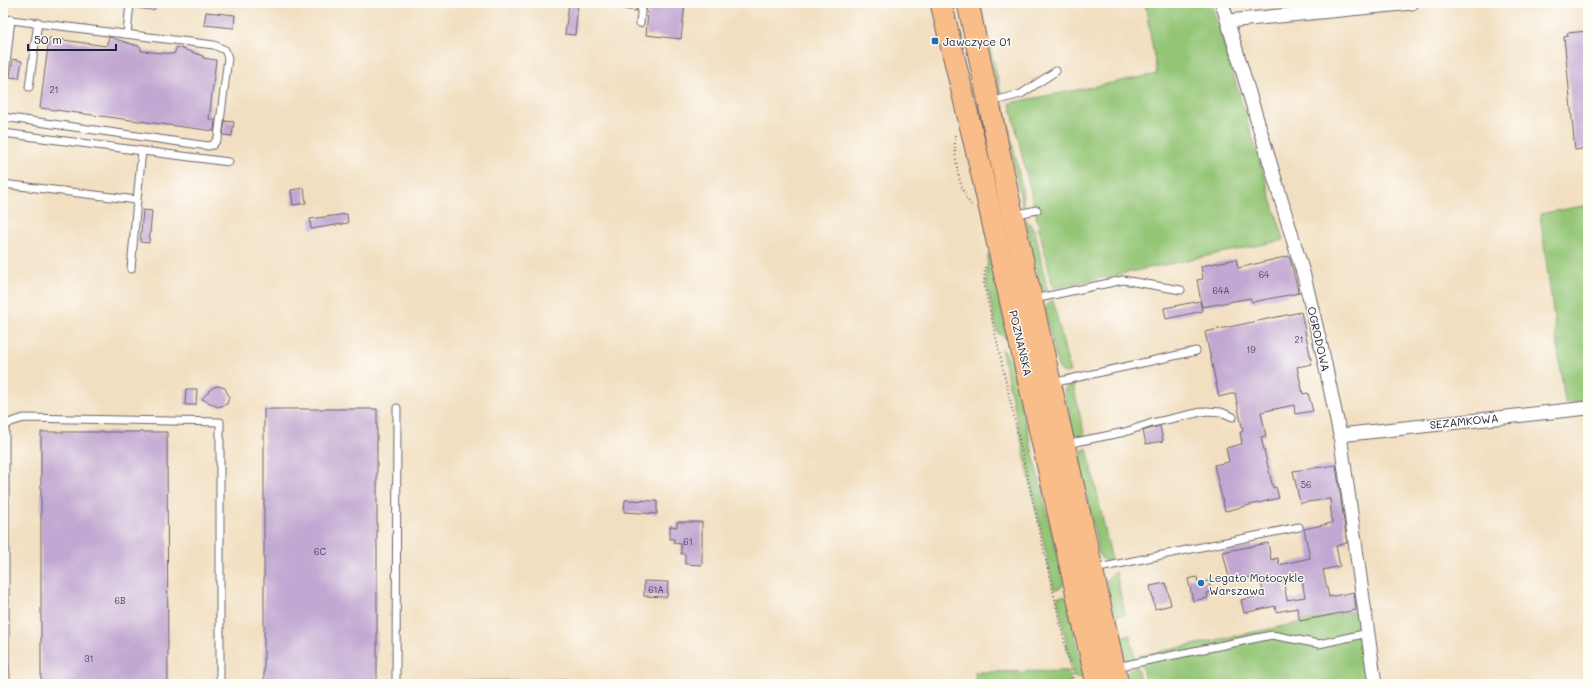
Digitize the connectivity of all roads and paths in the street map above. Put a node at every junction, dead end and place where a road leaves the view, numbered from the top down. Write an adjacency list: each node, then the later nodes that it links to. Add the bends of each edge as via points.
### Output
1 (130, 3): 7 (lane); 13 (lane)
2 (642, 3): 12 (lane)
3 (941, 3): 46 (main road, POZNAŃSKA)
4 (968, 3): 17 (main road, POZNAŃSKA)
5 (1222, 3): 10 (street, OGRODOWA)
6 (1412, 3): 10 (street)
7 (152, 6)
8 (3, 19): 9 (lane)
9 (11, 19): 11 (lane); 16 (lane)
10 (1228, 20): 36 (street, OGRODOWA, via 1304,276)
11 (38, 22): 13 (lane); 15 (lane)
12 (640, 22)
13 (127, 34): 18 (lane, via 218,45 225,50 228,58 216,143 208,146)
14 (1056, 71): 17 (lane, via 1021,94)
15 (30, 87)
16 (3, 91)
17 (989, 103): 25 (main road, POZNAŃSKA)
18 (3, 117)
19 (3, 133): 20 (lane)
20 (142, 151): 21 (lane); 23 (lane)
21 (229, 162)
22 (3, 184): 23 (lane)
23 (137, 200): 26 (lane)
24 (1037, 210): 25 (lane)
25 (1013, 215): 28 (main road, POZNAŃSKA)
26 (131, 269)
27 (1181, 290): 28 (lane, via 1123,280)
28 (1032, 300): 31 (main road, POZNAŃSKA)
29 (1196, 351): 31 (lane)
30 (1000, 352): 45 (path)
31 (1051, 384): 37 (main road, POZNAŃSKA)
32 (397, 408): 44 (lane)
33 (1588, 408): 36 (street, SEZAMKOWA)
34 (1233, 418): 37 (lane, via 1221,412 1206,411)
35 (4, 426): 42 (lane); 43 (lane, via 24,418 220,422)
36 (1340, 435): 40 (street, OGRODOWA)
37 (1064, 445): 39 (main road, POZNAŃSKA)
38 (1299, 527): 39 (lane)
39 (1092, 570): 41 (main road, POZNAŃSKA)
40 (1368, 633): 41 (lane, via 1320,644 1272,635); 47 (street, OGRODOWA)
41 (1116, 676)
42 (8, 684)
43 (220, 684)
44 (396, 684)
45 (1074, 684)
46 (1098, 684)
47 (1375, 684)

